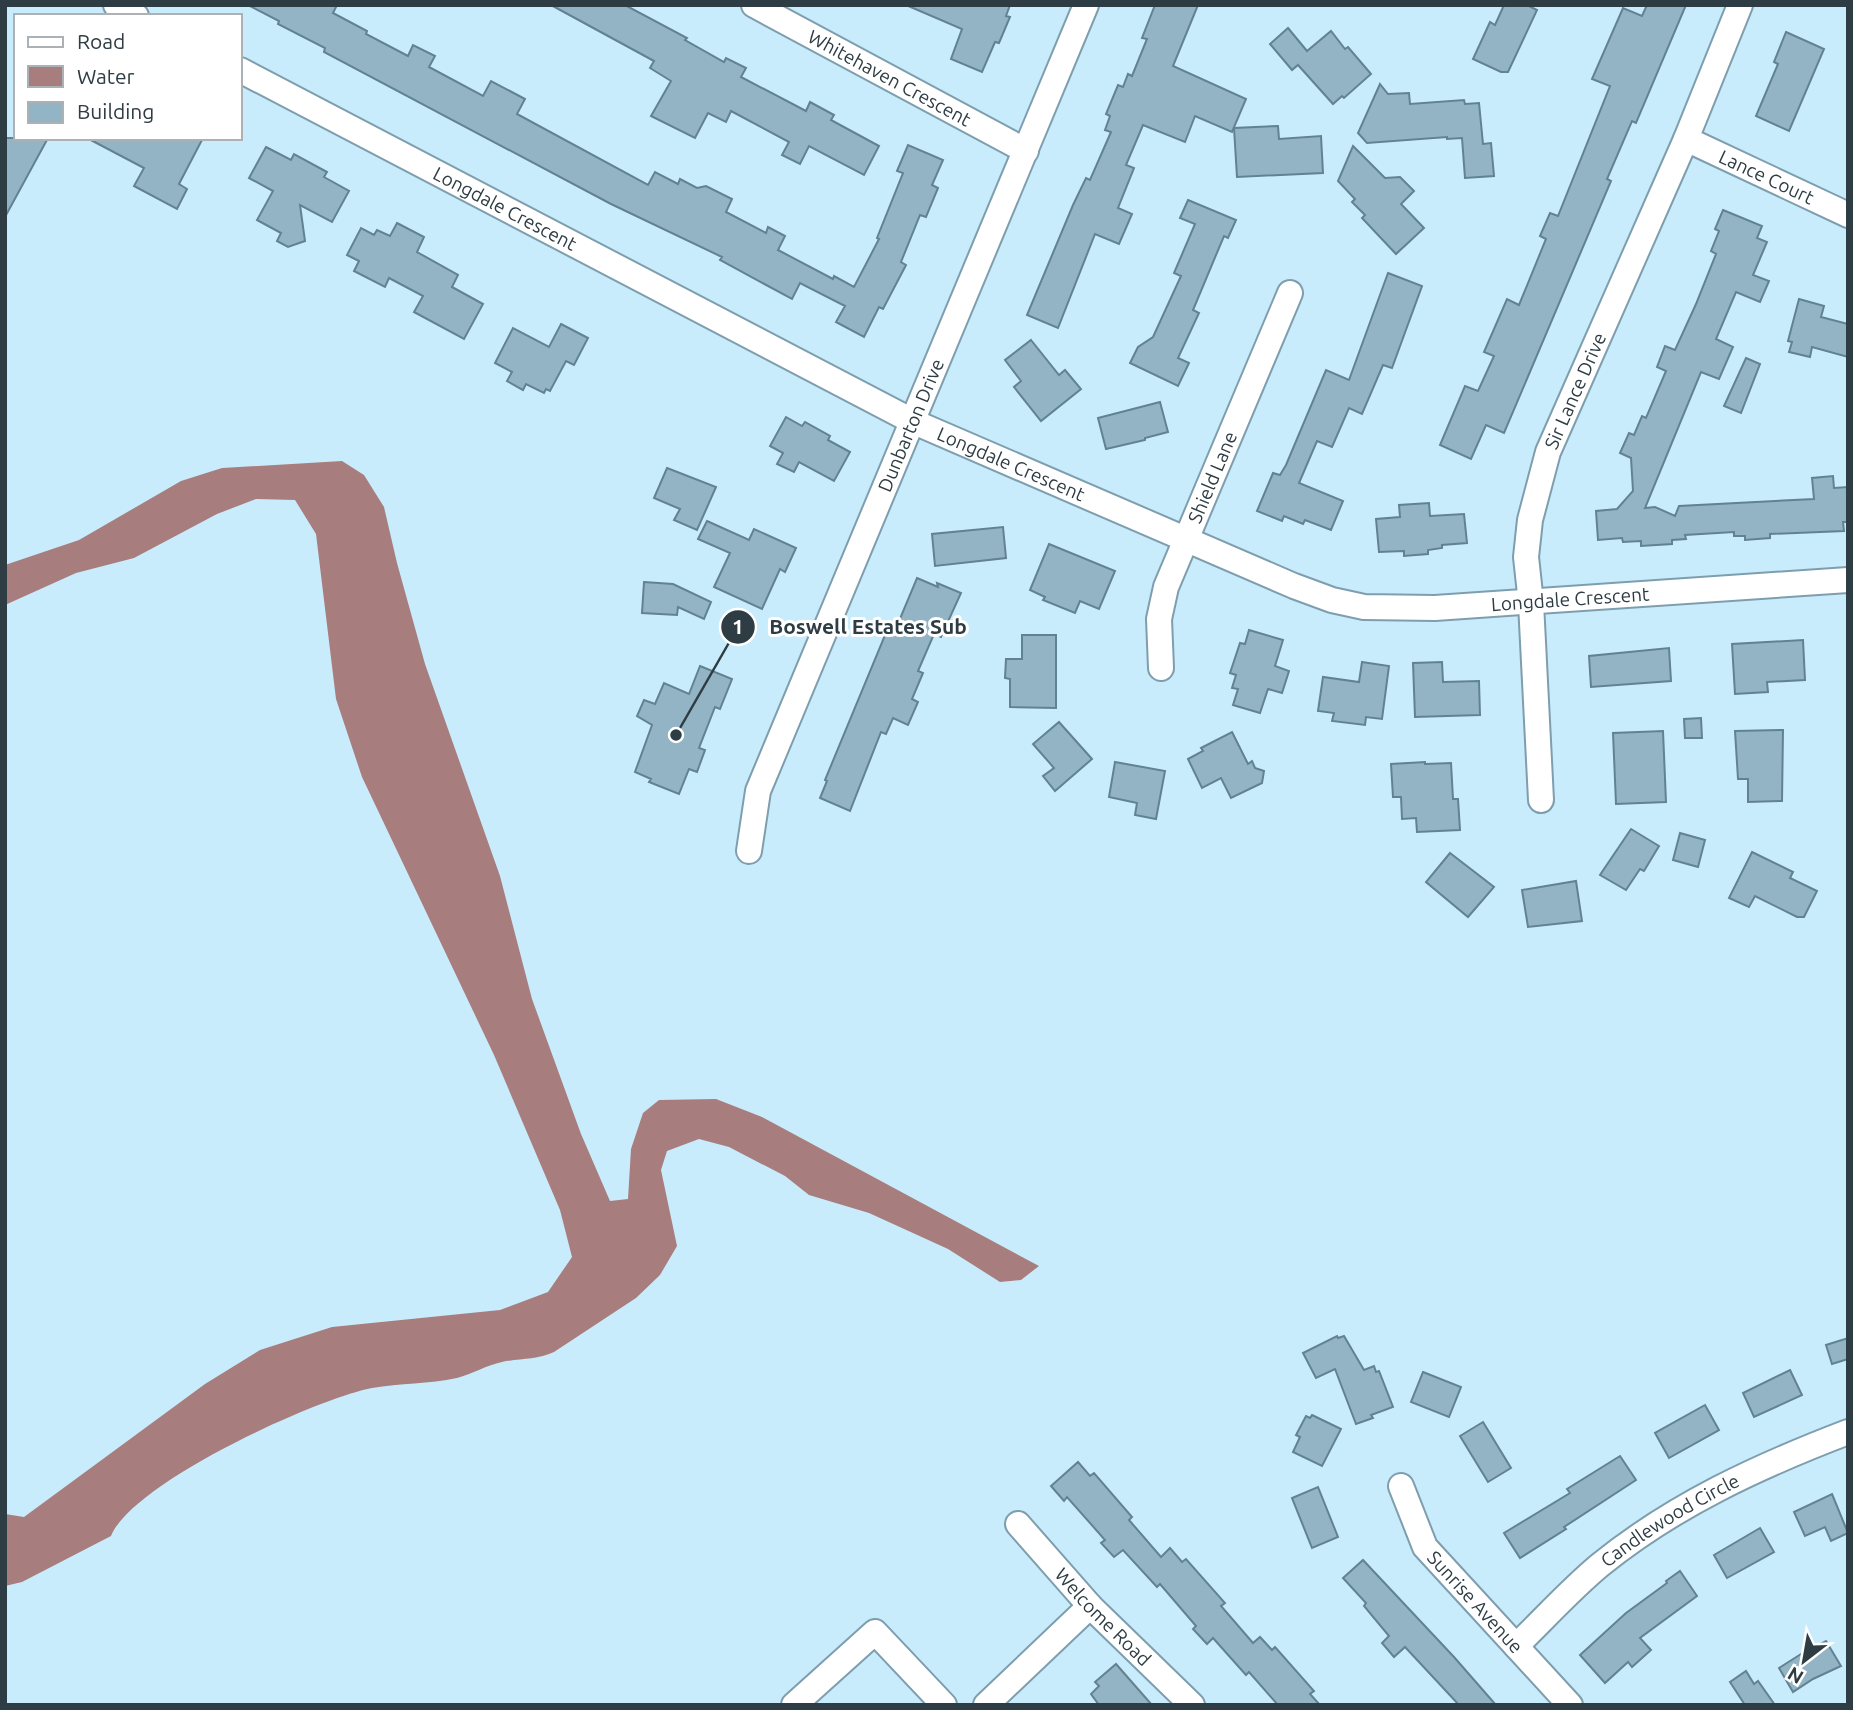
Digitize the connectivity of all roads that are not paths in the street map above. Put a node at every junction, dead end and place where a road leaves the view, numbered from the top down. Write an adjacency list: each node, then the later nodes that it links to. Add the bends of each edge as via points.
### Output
1 (116, 5): 5 (street)
2 (754, 5): 8 (street, Whitehaven Crescent)
3 (1087, 5): 8 (street, Dunbarton Drive)
4 (1740, 5): 7 (street, Sir Lance Drive)
5 (132, 14)
6 (242, 71): 11 (street, Longdale Crescent)
7 (1686, 139): 9 (street, Lance Court); 14 (street, Sir Lance Drive, via 1548,452 1530,520 1526,557)
8 (1026, 151): 11 (street, Dunbarton Drive)
9 (1848, 215)
10 (1290, 292): 12 (street, Shield Lane)
11 (914, 422): 12 (street, Longdale Crescent); 17 (street, Dunbarton Drive, via 758,791)
12 (1186, 539): 14 (street, Longdale Crescent, via 1319,596 1364,607); 15 (street, Shield Lane, via 1166,587 1159,619)
13 (1848, 580): 14 (street, Longdale Crescent)
14 (1531, 603): 16 (street, Sir Lance Drive)
15 (1161, 668)
16 (1541, 800)
17 (748, 851)
18 (1848, 1433): 22 (street, Candlewood Circle, via 1752,1471 1651,1527 1599,1566)
19 (1401, 1486): 22 (street, Sunrise Avenue, via 1425,1546)
20 (1018, 1524): 21 (street, Welcome Road)
21 (1090, 1606): 25 (street); 26 (street, Welcome Road)
22 (1516, 1646): 27 (street, Sunrise Avenue)
23 (794, 1705): 24 (street, via 875,1632)
24 (944, 1705)
25 (986, 1705)
26 (1192, 1705)
27 (1570, 1705)

